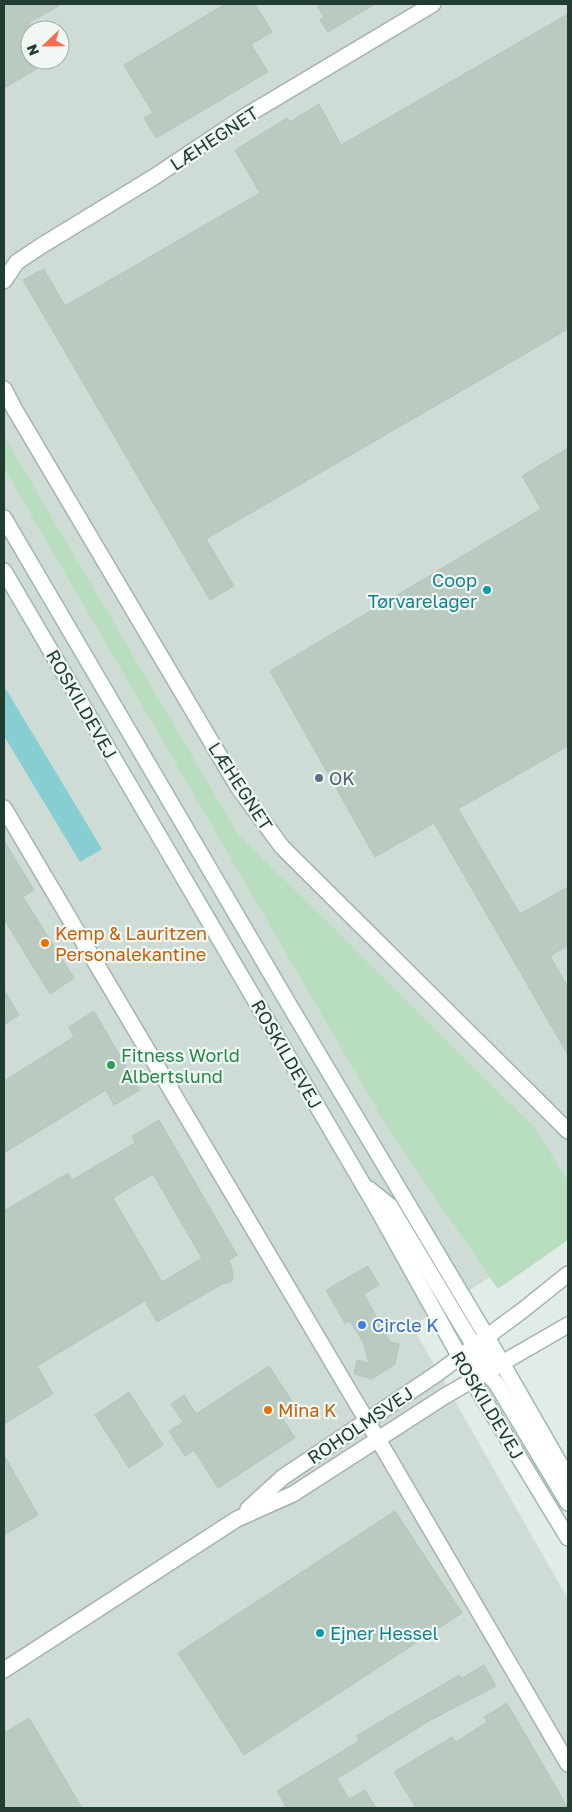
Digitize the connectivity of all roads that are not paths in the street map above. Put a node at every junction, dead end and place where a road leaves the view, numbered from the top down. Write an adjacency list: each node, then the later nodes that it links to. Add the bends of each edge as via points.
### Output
1 (433, 4): 2 (street, LÆHEGNET, via 244,117 41,246 17,262)
2 (4, 281)
3 (4, 389): 7 (street, LÆHEGNET, via 238,787 282,847)
4 (4, 518): 12 (street, ROSKILDEVEJ)
5 (4, 570): 9 (street, ROSKILDEVEJ)
6 (4, 808): 18 (street)
7 (564, 1127): 8 (street, LÆHEGNET)
8 (568, 1141)
9 (362, 1183): 13 (street, via 390,1206); 14 (street, ROSKILDEVEJ)
10 (568, 1274): 12 (street, ROHOLMSVEJ)
11 (568, 1325): 15 (street, ROHOLMSVEJ)
12 (487, 1336): 13 (street, ROHOLMSVEJ); 15 (street, ROSKILDEVEJ)
13 (474, 1346): 14 (street, ROHOLMSVEJ); 15 (street, via 487,1357)
14 (460, 1356): 16 (street); 17 (street, ROSKILDEVEJ); 18 (street, ROHOLMSVEJ)
15 (502, 1363): 16 (street, ROHOLMSVEJ); 20 (street, ROSKILDEVEJ)
16 (486, 1372): 17 (street, ROHOLMSVEJ); 21 (street, via 496,1383)
17 (473, 1380): 19 (street, ROHOLMSVEJ); 23 (street, ROSKILDEVEJ)
18 (367, 1420): 19 (street); 22 (street, ROHOLMSVEJ, via 283,1477)
19 (378, 1439): 22 (street, ROHOLMSVEJ, via 293,1494); 25 (street)
20 (568, 1478)
21 (568, 1503)
22 (237, 1519): 24 (street, ROHOLMSVEJ)
23 (568, 1538)
24 (4, 1670)
25 (568, 1764)

